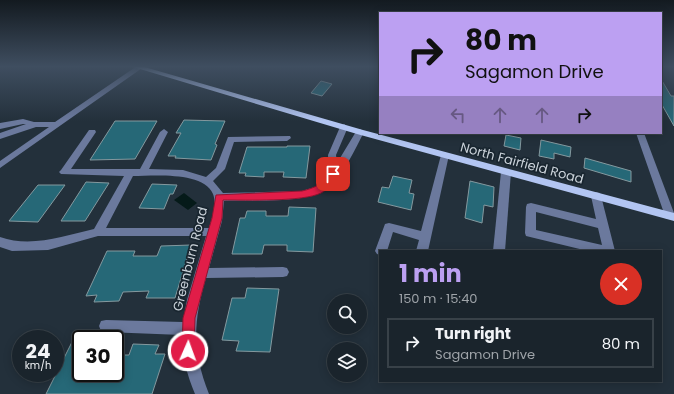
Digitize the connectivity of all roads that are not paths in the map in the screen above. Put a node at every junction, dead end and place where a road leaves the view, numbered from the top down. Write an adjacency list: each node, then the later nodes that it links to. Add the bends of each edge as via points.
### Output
1 (114, 84): 4 (street)
2 (198, 84): 6 (main road, North Fairfield Road)
3 (35, 124): 4 (street); 5 (street, via 23,121); 11 (street)
4 (57, 125): 14 (street)
5 (0, 126)
6 (344, 127): 9 (main road, North Fairfield Road); 18 (street, via 332,155)
7 (92, 132): 16 (street, Greenburn Road, via 64,172)
8 (164, 132): 17 (street)
9 (360, 132): 13 (main road, North Fairfield Road); 18 (street)
10 (640, 134): 22 (street)
11 (0, 136)
12 (287, 138): 19 (street, via 231,139 220,169)
13 (444, 155): 15 (main road, North Fairfield Road); 26 (street)
14 (0, 165)
15 (506, 172): 20 (main road, North Fairfield Road); 30 (street)
16 (130, 173): 17 (street, Greenburn Road); 24 (street)
17 (143, 173): 19 (street, Greenburn Road, via 183,173)
18 (333, 174): 21 (street, via 328,183 318,190 302,195)
19 (207, 182): 21 (street, Greenburn Road)
20 (596, 196): 22 (main road, North Fairfield Road); 23 (street)
21 (219, 197): 25 (street, Greenburn Road)
22 (672, 216)
23 (603, 225): 31 (street, via 531,207 530,233); 32 (street)
24 (98, 232): 25 (street); 27 (street, via 48,245 12,246)
25 (213, 232): 34 (street, Greenburn Road)
26 (425, 237): 28 (street, via 389,227); 29 (street)
27 (0, 242)
28 (381, 250)
29 (422, 250)
30 (499, 250)
31 (604, 250)
32 (608, 250)
33 (284, 272): 34 (street)
34 (202, 273): 36 (street, Greenburn Road, via 189,318)
35 (106, 326): 36 (street)
36 (189, 329): 37 (street, Greenburn Road, via 188,351)
37 (202, 394)

